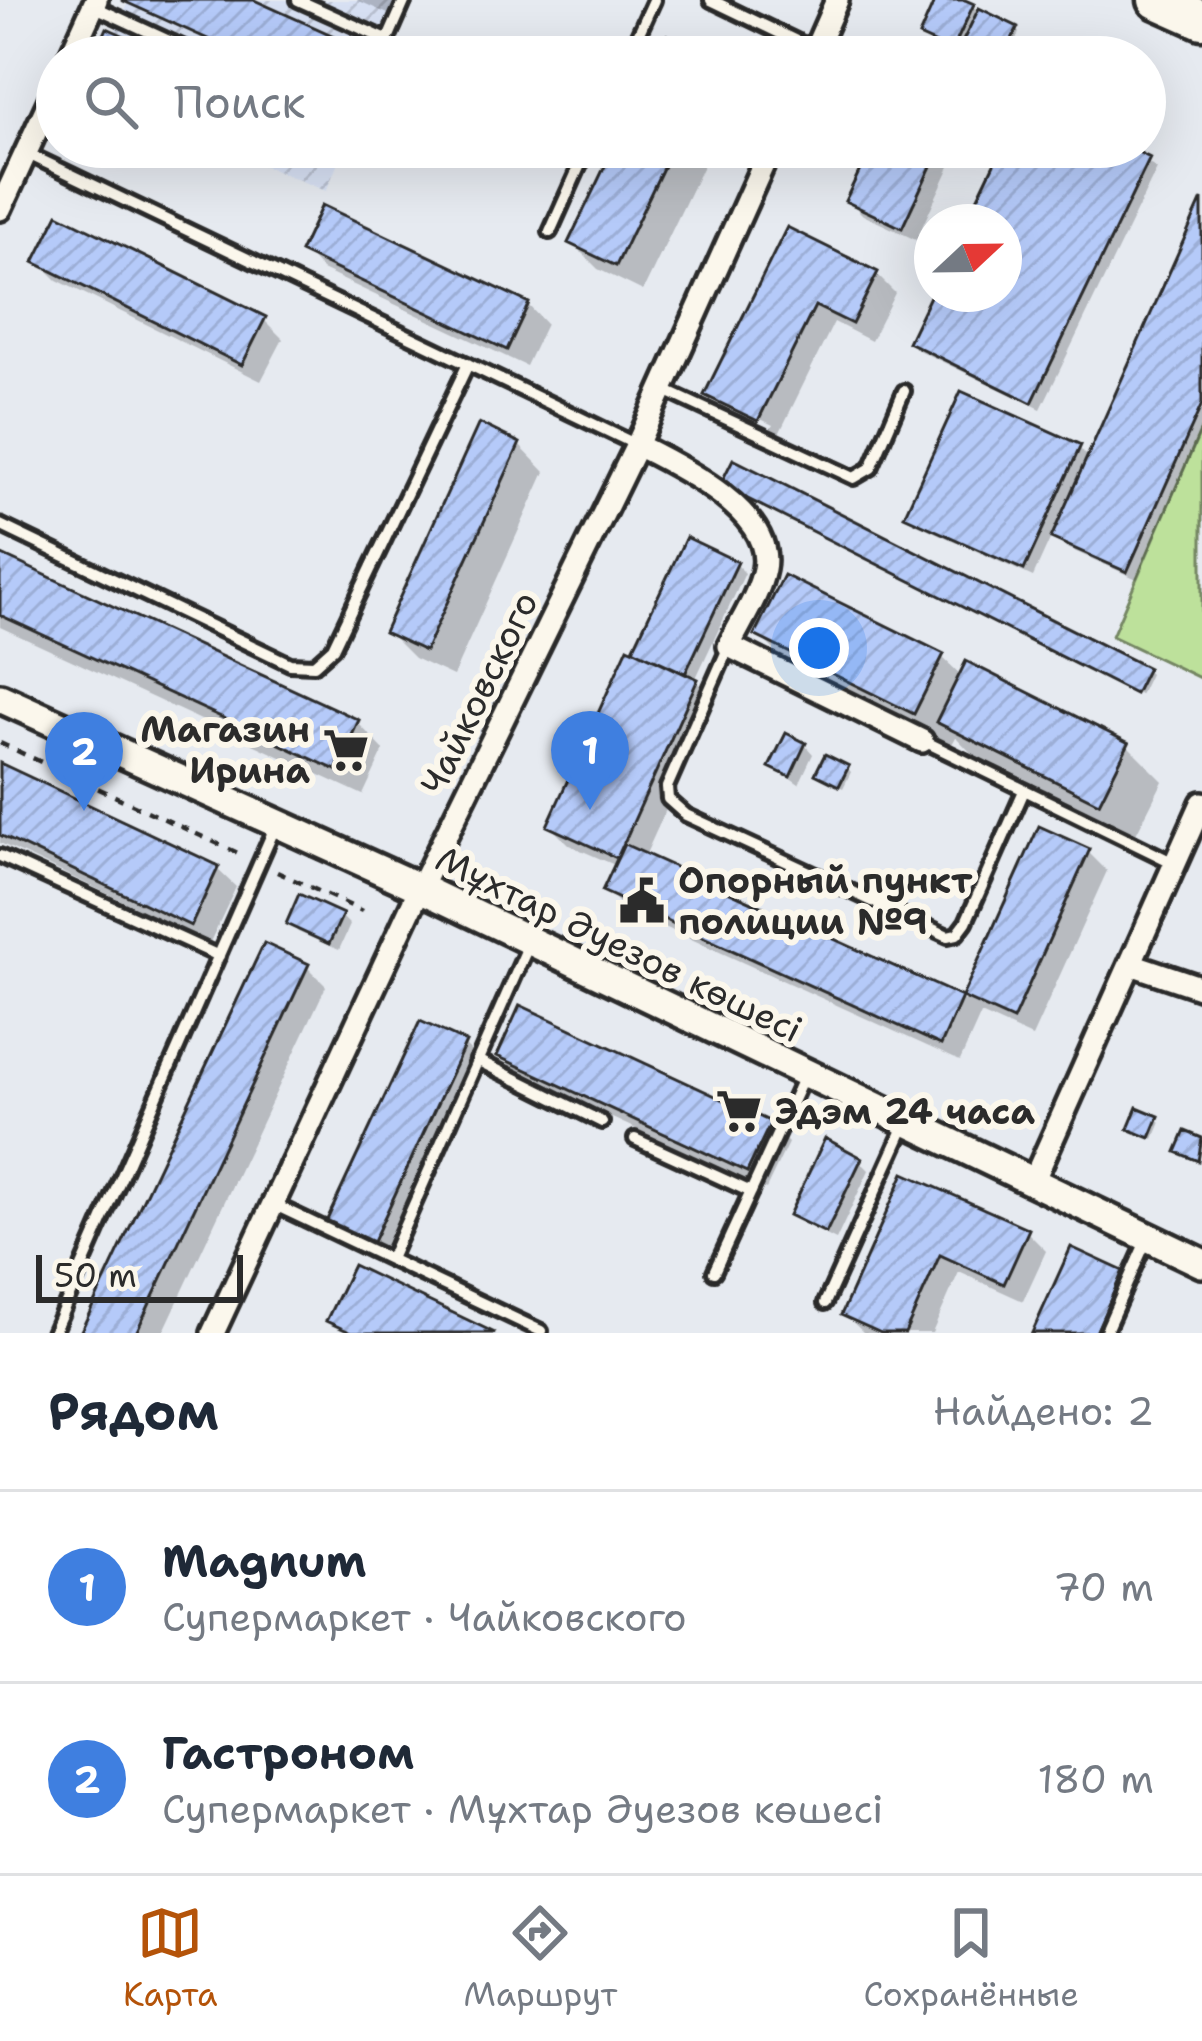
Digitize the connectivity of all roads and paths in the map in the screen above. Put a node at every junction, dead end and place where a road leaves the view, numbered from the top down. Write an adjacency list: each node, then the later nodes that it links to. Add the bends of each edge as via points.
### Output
1 (298, 0): 11 (lane)
2 (405, 0): 12 (lane)
3 (654, 0): 13 (lane)
4 (711, 0): 14 (lane)
5 (837, 0): 15 (street)
6 (1156, 0): 8 (main road)
7 (95, 3): 9 (street); 10 (lane)
8 (1202, 20)
9 (80, 36)
10 (162, 36)
11 (378, 36)
12 (389, 36)
13 (638, 36)
14 (780, 36)
15 (821, 36)
16 (36, 131): 17 (street)
17 (26, 153): 18 (lane); 22 (street)
18 (36, 158)
19 (57, 168): 24 (lane)
20 (579, 168): 23 (lane)
21 (762, 168): 25 (street, Чайковского)
22 (0, 209)
23 (550, 232)
24 (468, 364): 27 (lane); 28 (lane, via 333,648 314,665 290,664)
25 (662, 389): 26 (lane, via 854,478 871,468); 27 (street, Чайковского)
26 (904, 392)
27 (637, 445): 29 (street, via 695,473 758,539 764,571); 39 (street, Чайковского)
28 (0, 526)
29 (729, 646): 31 (street); 33 (lane, via 667,787 668,800 686,815 948,936 966,922)
30 (0, 698): 35 (street, Мұхтар Әуезов көшесі)
31 (922, 741): 33 (lane)
32 (0, 743): 37 (path)
33 (1023, 793): 38 (lane)
34 (1202, 803): 38 (street)
35 (277, 823): 37 (lane); 39 (street, Мұхтар Әуезов көшесі)
36 (0, 856): 42 (lane)
37 (260, 863): 40 (path); 42 (lane)
38 (1174, 863): 43 (street)
39 (420, 888): 41 (street, Мұхтар Әуезов көшесі); 52 (street, Чайковского)
40 (362, 911)
41 (530, 941): 45 (lane); 46 (street, Мұхтар Әуезов көшесі)
42 (219, 956): 59 (lane)
43 (1131, 964): 44 (street); 50 (street)
44 (1202, 988)
45 (477, 1060): 47 (lane); 54 (lane)
46 (805, 1074): 48 (street, Мұхтар Әуезов көшесі); 51 (lane)
47 (602, 1122)
48 (906, 1123): 50 (street, Мұхтар Әуезов көшесі); 57 (lane)
49 (634, 1139): 51 (lane)
50 (1032, 1184): 53 (street, Мұхтар Әуезов көшесі)
51 (751, 1192): 56 (lane)
52 (273, 1204): 54 (lane); 60 (street, Чайковского)
53 (1147, 1238): 55 (street, Мұхтар Әуезов көшесі); 61 (lane)
54 (390, 1259): 58 (lane)
55 (1202, 1263)
56 (714, 1272)
57 (825, 1303)
58 (541, 1331)
59 (53, 1333)
60 (212, 1333)
61 (1105, 1333)

